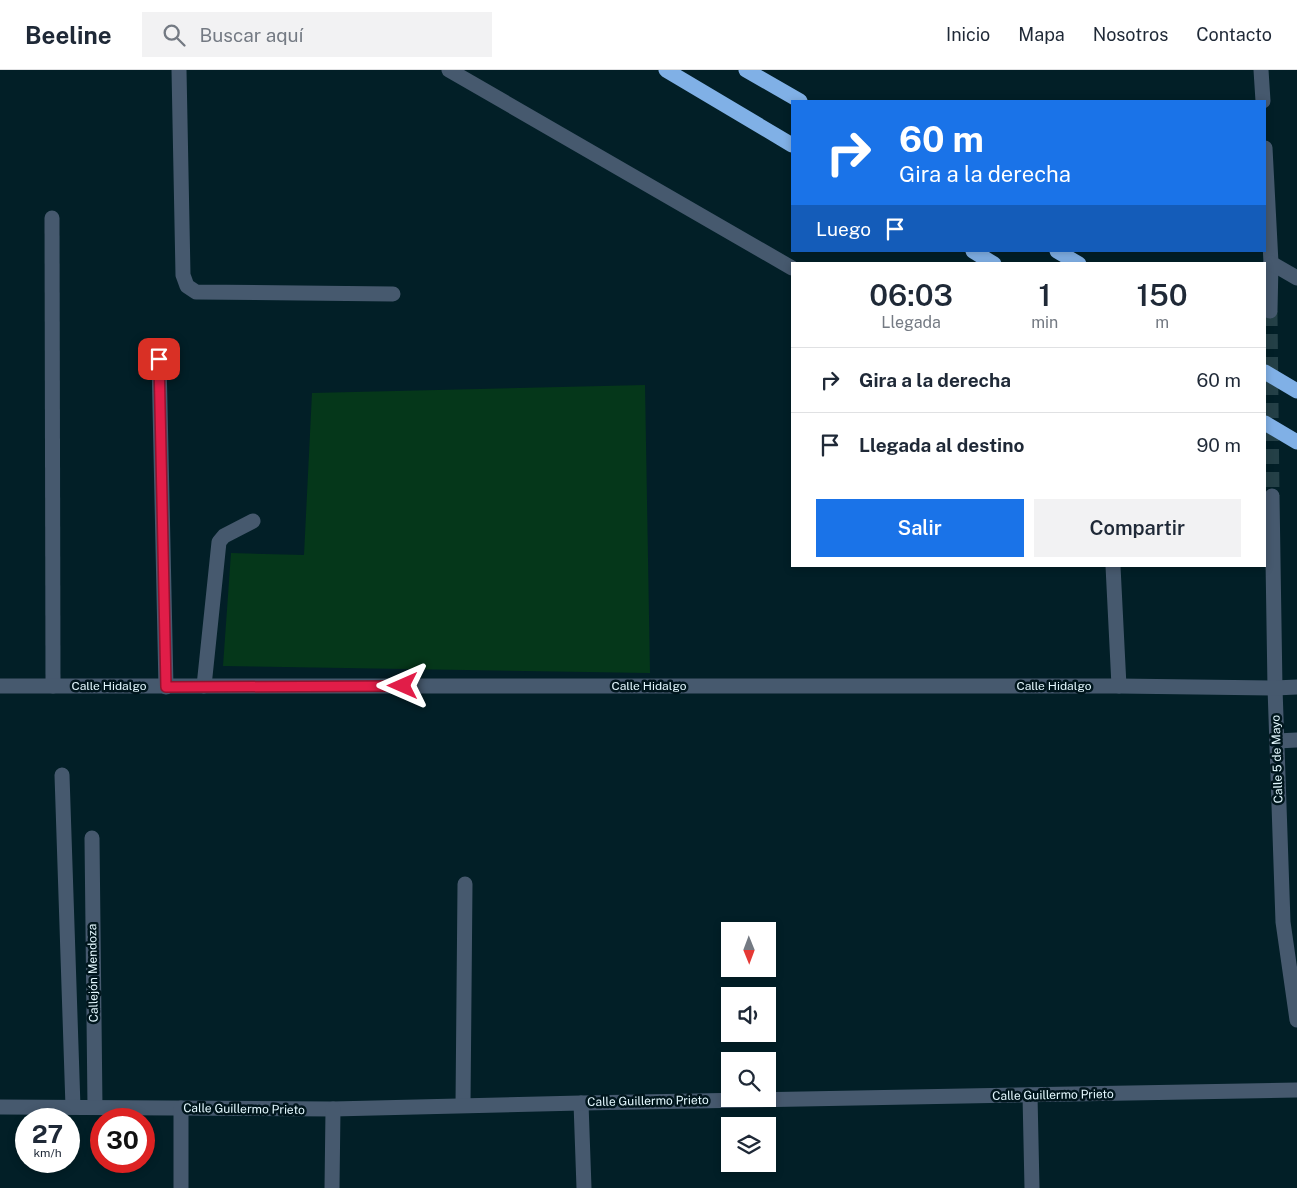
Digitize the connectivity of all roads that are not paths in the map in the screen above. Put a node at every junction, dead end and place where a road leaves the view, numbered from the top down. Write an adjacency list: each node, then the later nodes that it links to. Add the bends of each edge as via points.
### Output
1 (179, 70): 18 (street, via 182,275 187,286 196,292)
2 (449, 70): 16 (street)
3 (666, 70): 8 (highway)
4 (746, 70): 6 (highway)
5 (1261, 70): 7 (street)
6 (798, 100)
7 (1263, 100)
8 (791, 144)
9 (1266, 167): 15 (street)
10 (52, 218): 29 (street)
11 (975, 252): 13 (highway)
12 (1059, 252): 14 (highway)
13 (991, 262)
14 (1076, 262)
15 (1271, 263): 17 (street); 19 (street)
16 (791, 267)
17 (1297, 278)
18 (393, 294)
19 (1270, 310)
20 (159, 359): 32 (street)
21 (1266, 373): 22 (highway)
22 (1297, 391)
23 (1266, 424): 24 (highway)
24 (1297, 442)
25 (1272, 496): 34 (street, Calle 5 de Mayo)
26 (252, 522): 30 (street, via 224,536 220,542)
27 (1113, 567): 31 (street)
28 (0, 686): 29 (street, Calle Hidalgo)
29 (53, 686): 32 (street, Calle Hidalgo)
30 (204, 686): 31 (street, Calle Hidalgo); 32 (street, Calle Hidalgo)
31 (1119, 686): 34 (street, Calle Hidalgo)
32 (166, 687)
33 (1297, 687): 34 (street, Calle Hidalgo)
34 (1275, 688): 36 (street, Calle 5 de Mayo)
35 (1297, 740): 36 (street)
36 (1277, 741): 40 (street, Calle 5 de Mayo)
37 (62, 775): 47 (street)
38 (92, 838): 48 (street, Callejón Mendoza)
39 (465, 884): 45 (street)
40 (1290, 922): 41 (street, Calle 5 de Mayo)
41 (1297, 1020)
42 (1297, 1090): 43 (street, Calle Guillermo Prieto)
43 (1030, 1095): 44 (street, Calle Guillermo Prieto); 54 (street)
44 (581, 1103): 45 (street, Calle Guillermo Prieto); 53 (street)
45 (463, 1106): 50 (street, Calle Guillermo Prieto)
46 (0, 1107): 47 (street, Calle Guillermo Prieto)
47 (74, 1107): 48 (street, Calle Guillermo Prieto)
48 (95, 1107): 49 (street, Calle Guillermo Prieto)
49 (181, 1108): 50 (street, Calle Guillermo Prieto); 51 (street)
50 (333, 1109): 52 (street)
51 (181, 1188)
52 (332, 1188)
53 (584, 1188)
54 (1032, 1188)

